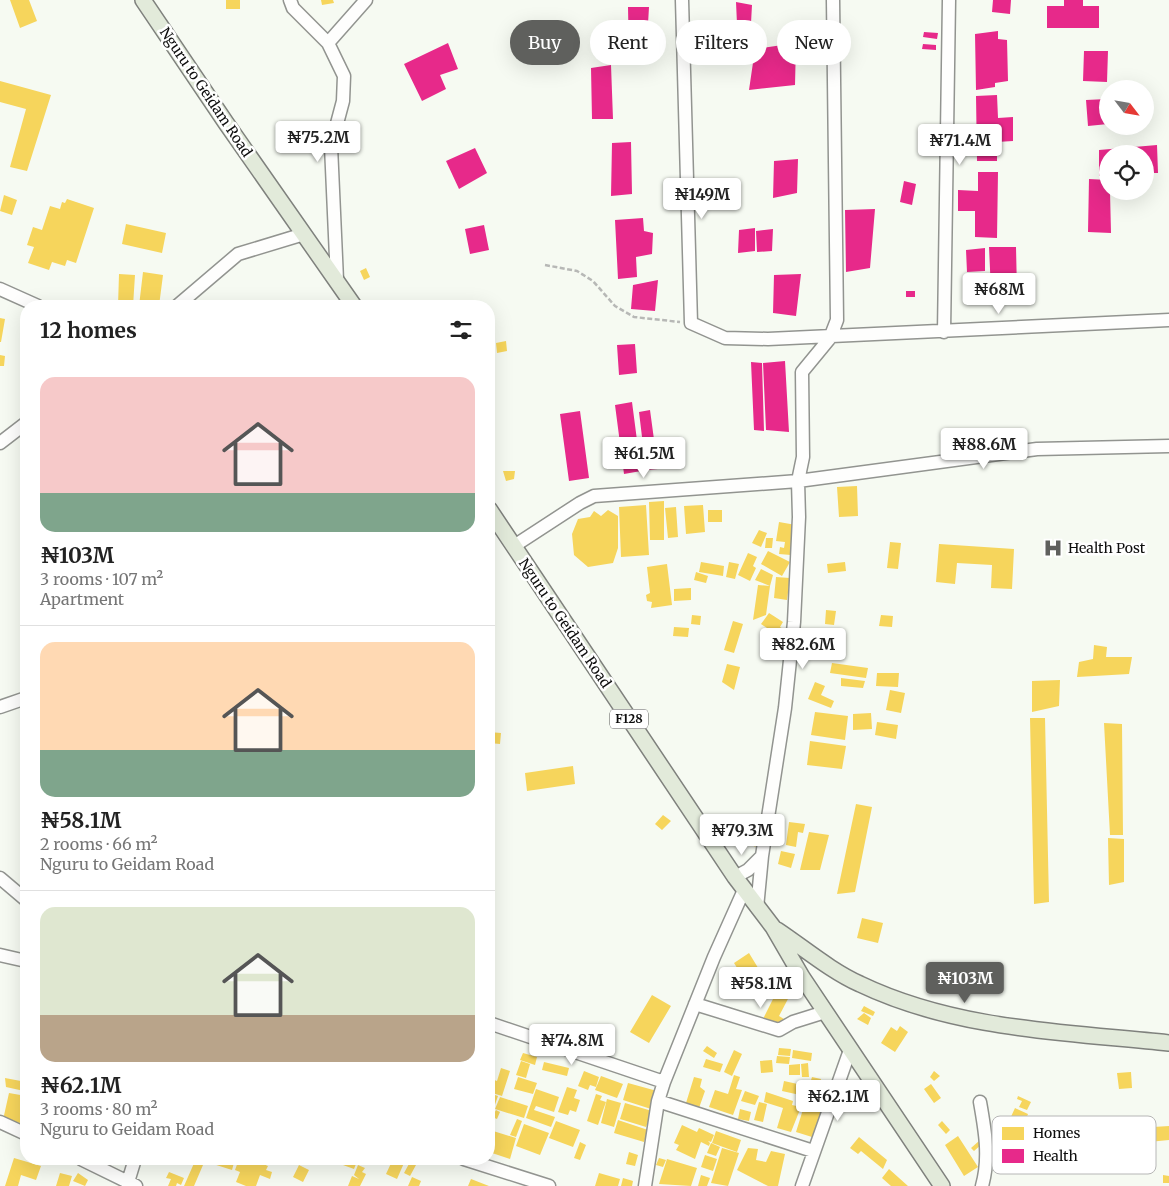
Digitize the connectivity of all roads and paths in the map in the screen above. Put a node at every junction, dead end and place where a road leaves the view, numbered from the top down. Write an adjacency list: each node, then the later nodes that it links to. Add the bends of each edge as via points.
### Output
1 (143, 0): 8 (main road, Nguru to Geidam Road)
2 (290, 0): 7 (street, via 293,8)
3 (366, 0): 7 (street)
4 (682, 0): 16 (street)
5 (833, 0): 18 (street, via 837,320)
6 (949, 0): 17 (street)
7 (328, 43): 10 (street, via 344,76 343,101 331,146)
8 (304, 234): 10 (main road, Nguru to Geidam Road); 13 (street, via 238,254)
9 (545, 265): 16 (path, via 577,271 593,281 615,306 634,317)
10 (337, 280): 14 (main road, Nguru to Geidam Road)
11 (0, 290): 12 (street)
12 (24, 300)
13 (184, 300)
14 (350, 300)
15 (1169, 320): 17 (street)
16 (691, 323): 18 (street, via 726,338)
17 (944, 332): 18 (street)
18 (830, 338): 22 (street, via 802,372 803,458)
19 (20, 428): 20 (street)
20 (0, 443)
21 (1169, 446): 22 (street, via 1037,449)
22 (798, 481): 24 (street, via 594,496); 27 (street, via 794,622 785,708)
23 (495, 518): 24 (main road, Nguru to Geidam Road / F128)
24 (514, 546): 28 (main road, Nguru to Geidam Road / F128)
25 (20, 700): 26 (street)
26 (0, 707)
27 (762, 856): 28 (street); 32 (street)
28 (735, 877): 30 (main road, Nguru to Geidam Road / F128)
29 (0, 878): 31 (street)
30 (744, 890): 32 (main road, Nguru to Geidam Road / F128); 36 (street)
31 (20, 895)
32 (757, 908): 33 (main road, Nguru to Geidam Road / F128)
33 (773, 927): 37 (main road, Nguru to Geidam Road / F128); 39 (main road, via 857,983 894,1000 941,1014 976,1022)
34 (0, 955): 35 (street)
35 (20, 960)
36 (695, 1004): 37 (street, via 779,1030); 41 (street)
37 (825, 1012): 40 (main road, Nguru to Geidam Road / F128)
38 (495, 1025): 41 (street)
39 (1169, 1043)
40 (850, 1050): 46 (street); 54 (main road, Nguru to Geidam Road / F128)
41 (664, 1082): 42 (street)
42 (658, 1101): 46 (street); 52 (street)
43 (980, 1102): 55 (street, via 986,1141 986,1172)
44 (0, 1122): 45 (street)
45 (20, 1131)
46 (813, 1151): 53 (street)
47 (93, 1165): 50 (street)
48 (134, 1165): 50 (street)
49 (483, 1165): 51 (street)
50 (132, 1184)
51 (549, 1186)
52 (644, 1186)
53 (802, 1186)
54 (942, 1186)
55 (982, 1186)

